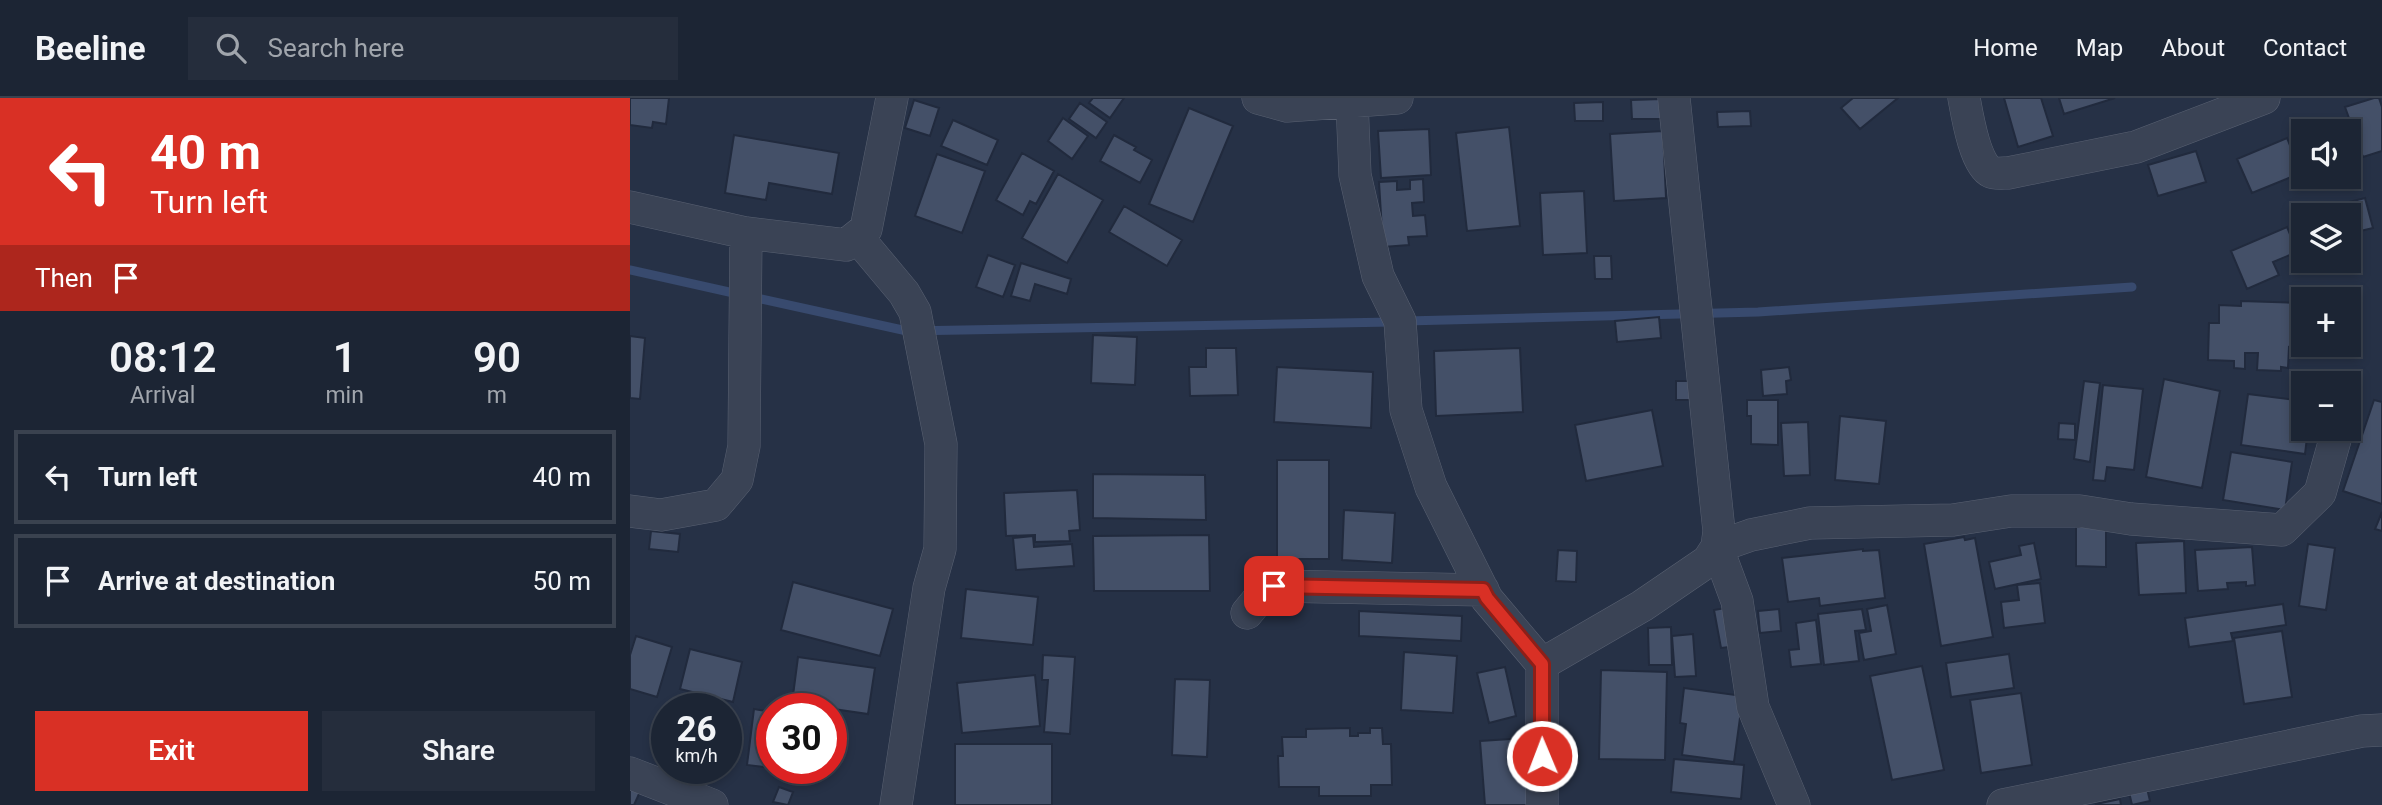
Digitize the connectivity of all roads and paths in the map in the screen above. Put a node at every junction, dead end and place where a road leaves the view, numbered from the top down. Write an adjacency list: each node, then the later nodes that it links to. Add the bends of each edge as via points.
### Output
1 (892, 98): 10 (street, via 871,214)
2 (1258, 98): 7 (street, via 1287,106)
3 (1397, 98): 7 (street)
4 (1674, 98): 13 (street, via 1720,531)
5 (1964, 98): 6 (street, via 1982,164 1991,172 2008,173 2136,148)
6 (2264, 98)
7 (1352, 101): 14 (street, via 1355,174 1378,276 1400,321 1406,410 1431,487)
8 (630, 206): 9 (street)
9 (747, 233): 10 (street, via 846,245); 12 (street, via 744,446 737,480 716,505 661,515)
10 (858, 238): 20 (street, via 915,312 941,444 940,549 929,588)
11 (2335, 441): 13 (street, via 2320,493 2282,530 2144,521 2080,511 2011,511 1953,520 1810,523)
12 (630, 511)
13 (1717, 547): 16 (street, via 1708,561 1642,606); 22 (street, via 1737,601 1753,707)
14 (1483, 590): 15 (street, via 1274,586); 16 (street)
15 (1247, 613)
16 (1542, 664): 21 (street)
17 (2382, 730): 23 (street)
18 (630, 773): 19 (street)
19 (712, 805)
20 (896, 805)
21 (1542, 805)
22 (1794, 805)
23 (2003, 805)

